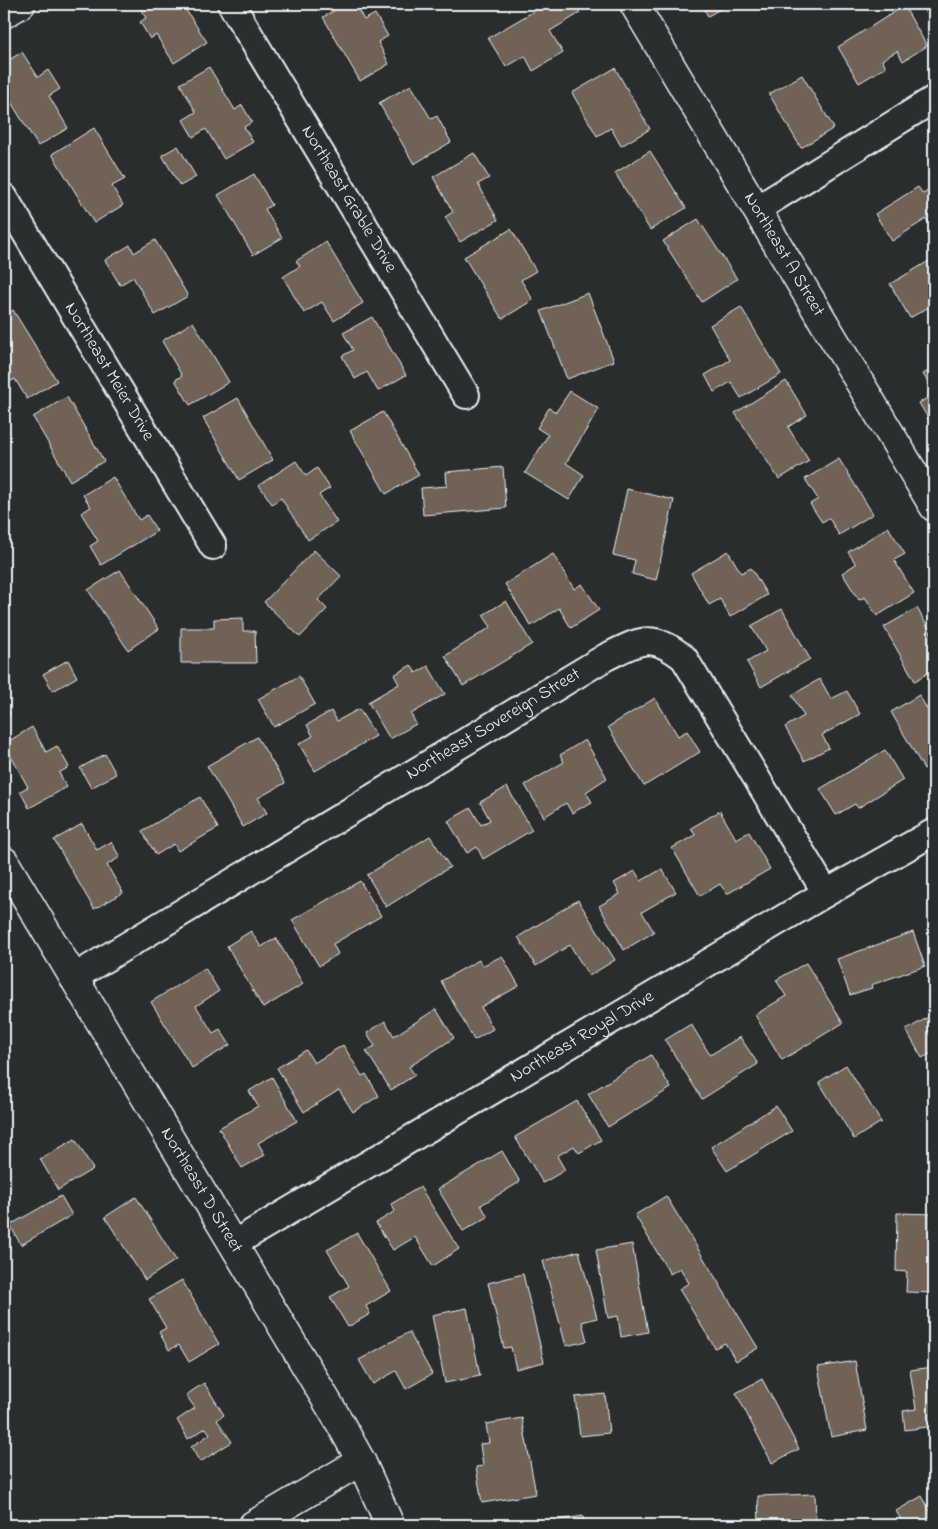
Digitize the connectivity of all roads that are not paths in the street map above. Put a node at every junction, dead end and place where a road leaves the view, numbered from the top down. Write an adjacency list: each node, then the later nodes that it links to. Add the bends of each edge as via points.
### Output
1 (20, 4): 4 (street)
2 (232, 4): 8 (street, Northeast Grable Drive)
3 (634, 4): 7 (street, Northeast A Street)
4 (4, 14)
5 (934, 99): 7 (street)
6 (4, 198): 10 (street, Northeast Meier Drive)
7 (757, 209): 9 (street, Northeast A Street)
8 (466, 395)
9 (934, 506)
10 (213, 546)
11 (934, 832): 13 (street, Northeast Royal Drive)
12 (4, 861): 14 (street, Northeast D Street)
13 (826, 893): 14 (street, Northeast Sovereign Street, via 684,658 667,645 650,640 606,657); 15 (street, Northeast Royal Drive)
14 (73, 978): 15 (street, Northeast D Street)
15 (233, 1244): 16 (street, Northeast D Street)
16 (361, 1461): 17 (street); 18 (street, Northeast D Street)
17 (253, 1525)
18 (390, 1525)

